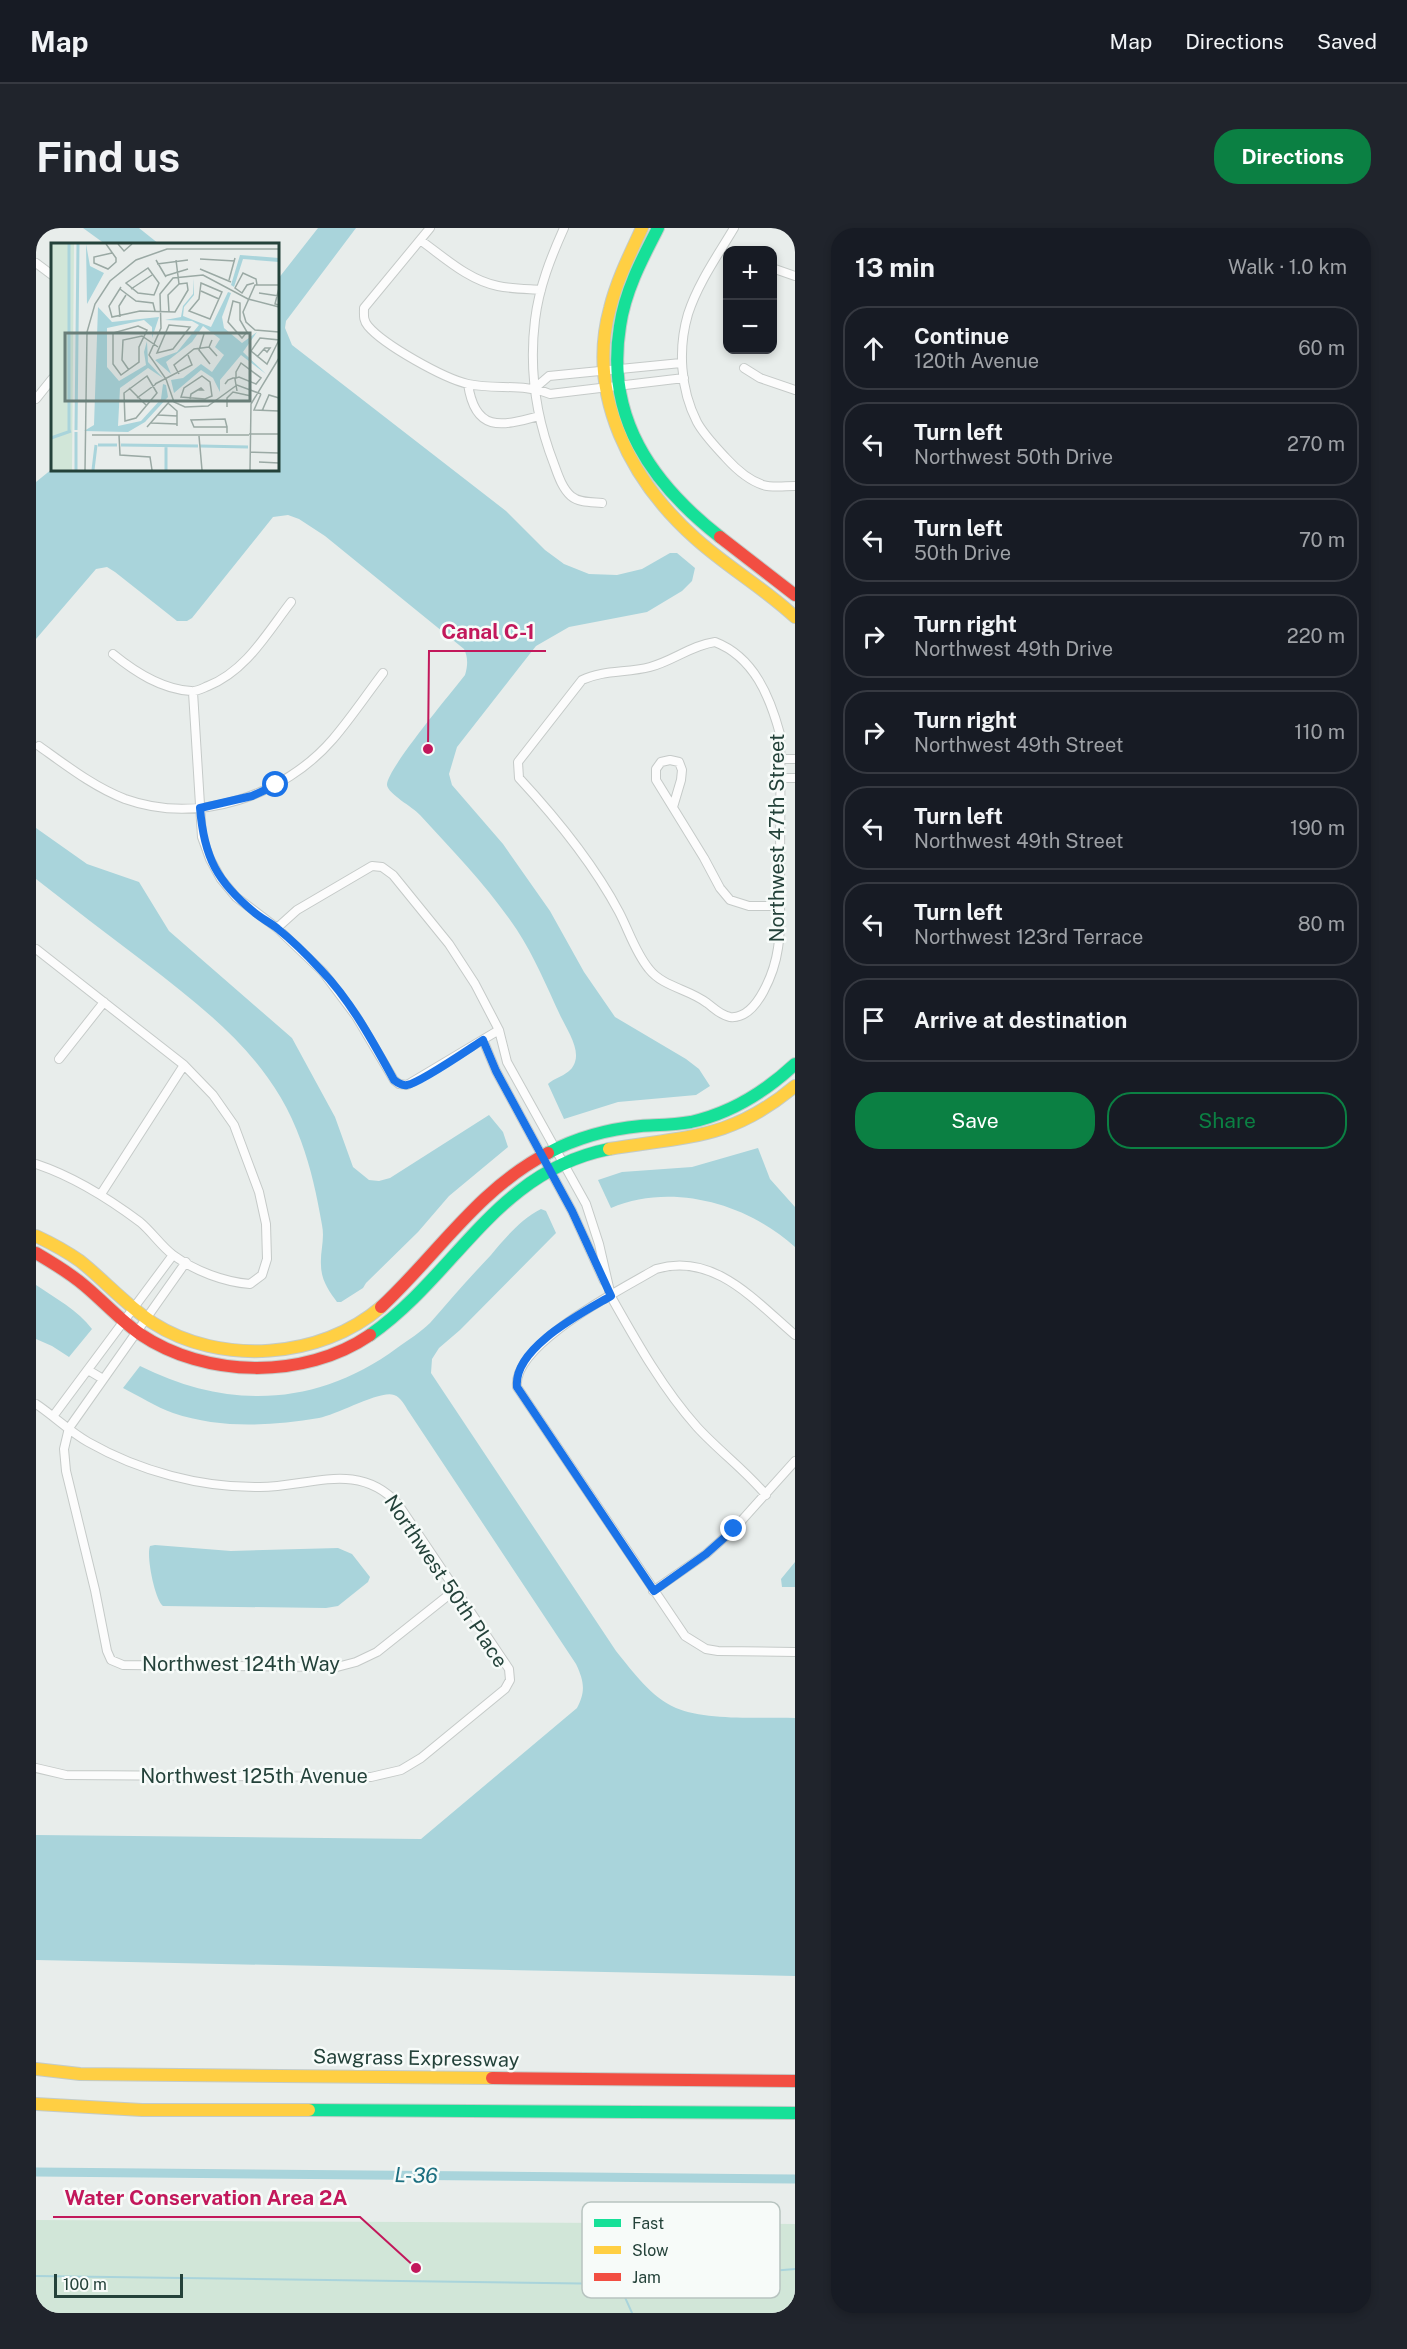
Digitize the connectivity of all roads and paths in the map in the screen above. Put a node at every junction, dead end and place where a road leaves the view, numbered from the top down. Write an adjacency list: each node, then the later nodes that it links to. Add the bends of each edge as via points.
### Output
1 (430, 228): 6 (street)
2 (564, 228): 13 (street)
3 (642, 228): 17 (main road, via 618,277 609,306)
4 (658, 228): 16 (main road, via 626,302)
5 (734, 228): 7 (street)
6 (420, 240): 13 (street, via 480,281); 20 (street, via 364,308 363,317 368,326 398,350)
7 (726, 246)
8 (723, 252): 14 (street, via 703,281 688,313)
9 (36, 263): 11 (street)
10 (777, 270): 12 (street)
11 (51, 274)
12 (795, 276)
13 (541, 290): 22 (street, via 533,350)
14 (681, 363): 16 (street); 18 (street)
15 (744, 368): 24 (street)
16 (618, 369): 17 (street); 21 (main road)
17 (602, 371): 22 (street, via 549,376); 23 (main road)
18 (684, 378): 21 (street); 27 (street, via 697,422 733,466 765,486)
19 (51, 380): 25 (street)
20 (468, 384): 22 (street); 26 (street, via 477,413 488,422 501,425)
21 (620, 387): 23 (street); 29 (main road, via 640,450 676,499)
22 (535, 388): 23 (street, via 550,394); 26 (street)
23 (604, 388): 31 (main road, via 620,440 638,474 682,526)
24 (795, 390)
25 (36, 399)
26 (538, 416): 28 (street, via 560,480 570,495 579,501)
27 (795, 486)
28 (602, 503)
29 (795, 595)
30 (291, 602): 34 (street, via 232,674)
31 (795, 617)
32 (113, 654): 34 (street, via 160,684)
33 (383, 673): 41 (street, via 333,740 294,774 252,796)
34 (193, 692): 41 (street)
35 (39, 746): 41 (street, via 99,787 127,799 164,808)
36 (781, 759): 37 (street); 38 (street, Northwest 47th Street); 42 (street, Northwest 47th Street, via 772,703 758,678 740,657 715,642 650,667 582,680 518,762 517,770 519,778 593,870 649,970 719,1013 731,1017 744,1014 767,985 778,948)
37 (795, 759)
38 (780, 778): 39 (street); 42 (street, Northwest 47th Street)
39 (795, 778)
40 (673, 807): 40 (street, via 656,780 656,769 661,762 670,760 679,762 682,770); 42 (street, via 730,900 749,906)
41 (200, 808): 43 (street, via 202,837 221,879 236,897)
42 (779, 906)
43 (277, 928): 46 (street, via 297,910 341,883 372,866 382,867 393,875 449,944); 47 (street, via 323,972 399,1084 420,1079)
44 (36, 949): 45 (street)
45 (105, 1002): 48 (street); 49 (street)
46 (499, 1030): 47 (street); 52 (street, via 507,1062)
47 (483, 1040): 53 (street)
48 (58, 1059)
49 (184, 1065): 57 (street); 61 (street, via 234,1125 259,1192 266,1224 267,1258 262,1275 250,1284 210,1275)
50 (794, 1066): 52 (main road, via 757,1096 709,1117 612,1130)
51 (795, 1086): 54 (main road, via 764,1111 728,1127 687,1138 617,1146)
52 (556, 1149): 53 (main road); 54 (street)
53 (541, 1156): 56 (street); 64 (main road, via 476,1206 370,1316 324,1340 275,1350 227,1350 178,1336)
54 (564, 1162): 56 (main road); 62 (street, via 586,1204)
55 (36, 1164): 57 (street)
56 (549, 1170): 62 (street); 66 (main road, via 499,1207 408,1304 344,1349 281,1366 234,1367 184,1355)
57 (101, 1194): 60 (street, via 143,1224)
58 (36, 1236): 63 (main road, via 81,1262)
59 (36, 1253): 65 (main road, via 91,1291)
60 (173, 1255): 61 (street); 63 (street)
61 (186, 1262): 64 (street)
62 (611, 1296): 67 (street, via 656,1269 671,1265 711,1270 734,1283); 74 (street, via 671,1396 698,1429); 76 (street, via 549,1334 520,1366 517,1387)
63 (132, 1308): 64 (main road); 65 (street)
64 (146, 1318): 66 (street)
65 (122, 1322): 66 (main road); 68 (street)
66 (136, 1332): 69 (street)
67 (795, 1335)
68 (88, 1370): 69 (street); 71 (street)
69 (103, 1379): 72 (street)
70 (36, 1404): 71 (street)
71 (54, 1416): 72 (street)
72 (69, 1428): 75 (street, Northwest 50th Place, via 129,1462 193,1482 259,1487 344,1478 377,1485 398,1504); 75 (street, Northwest 124th Way, via 64,1449 66,1471 111,1660 123,1665 337,1667 377,1652)
73 (795, 1461): 74 (street)
74 (766, 1495): 76 (street, via 706,1554)
75 (455, 1590): 78 (street, Northwest 50th Place, via 508,1669)
76 (654, 1591): 77 (street, via 685,1636 706,1649)
77 (795, 1652)
78 (510, 1680): 79 (street, Northwest 125th Avenue, via 505,1689 421,1758 386,1775 66,1775)
79 (36, 1768)
80 (36, 2069): 81 (main road, Sawgrass Expressway, via 80,2074)
81 (795, 2081)
82 (36, 2104): 83 (main road, via 142,2110)
83 (795, 2113)

